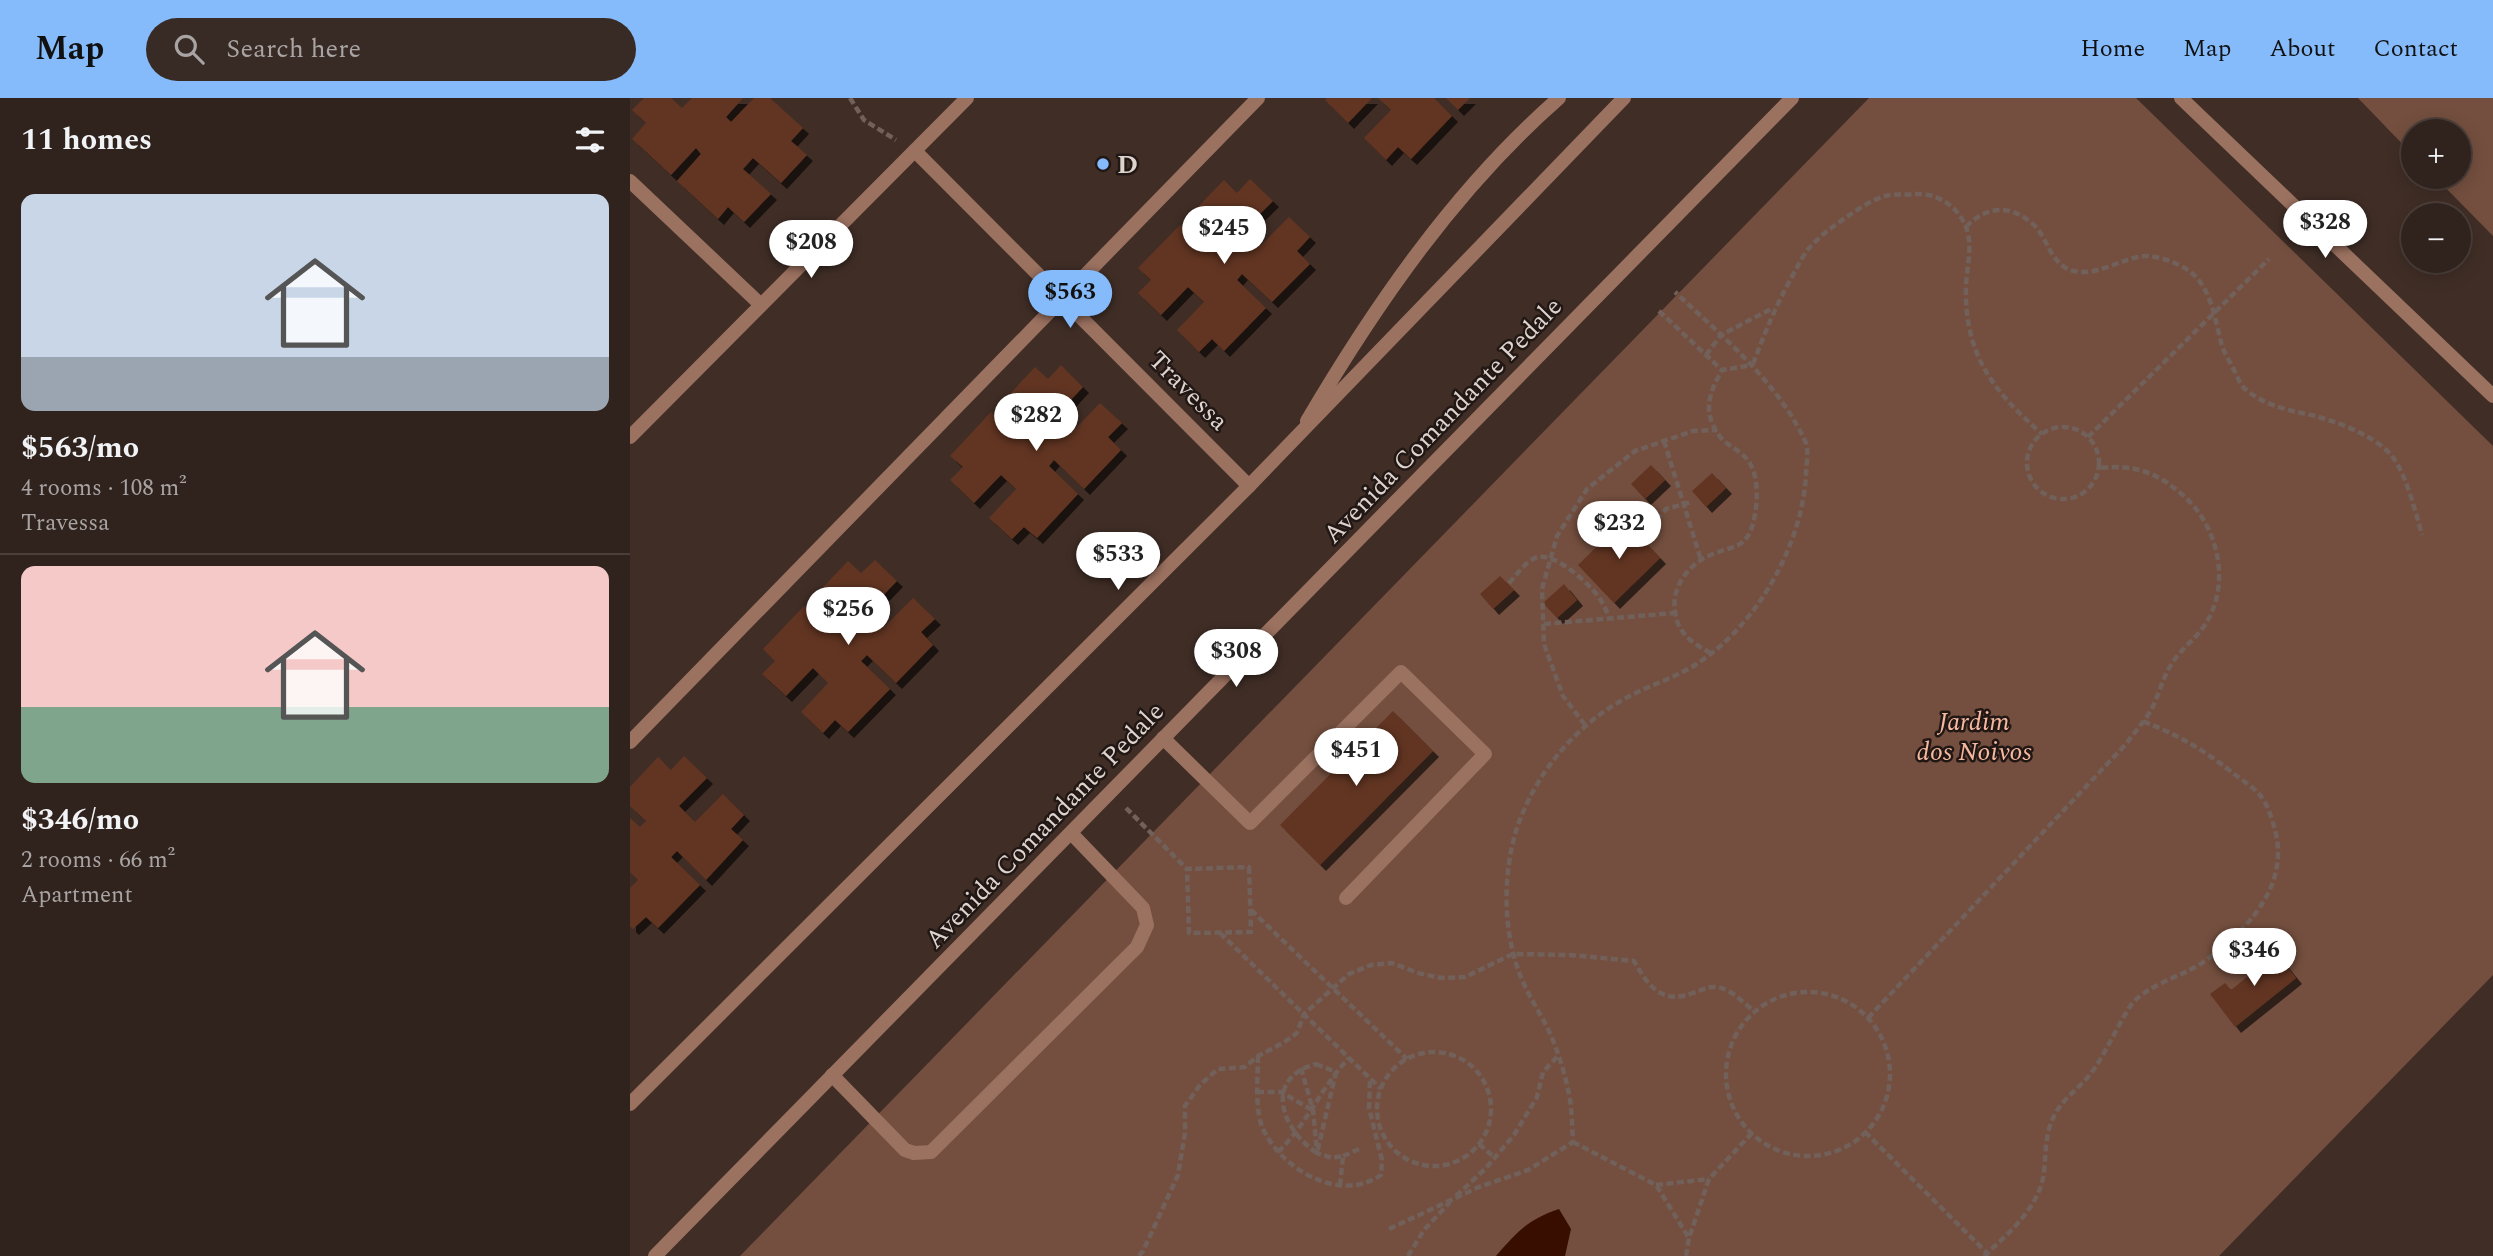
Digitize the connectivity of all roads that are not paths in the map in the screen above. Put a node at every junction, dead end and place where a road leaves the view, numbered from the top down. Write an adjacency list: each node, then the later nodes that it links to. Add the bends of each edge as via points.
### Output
1 (967, 98): 7 (street)
2 (1258, 98): 9 (street)
3 (1559, 98): 12 (street, via 1526,126 1416,256 1342,362)
4 (1624, 98): 12 (street)
5 (1792, 98): 15 (street, Avenida Comandante Pedale)
6 (2181, 98): 11 (street)
7 (915, 151): 9 (street, Travessa); 10 (street)
8 (630, 181): 10 (street)
9 (1063, 298): 14 (street, Travessa); 16 (street)
10 (761, 306): 13 (street)
11 (2493, 397)
12 (1302, 431): 14 (street)
13 (630, 437)
14 (1250, 486): 20 (street)
15 (1163, 738): 17 (street, Avenida Comandante Pedale); 18 (street, via 1250,822 1401,672 1485,754)
16 (630, 742)
17 (1070, 833): 19 (street, Avenida Comandante Pedale); 19 (street, via 1143,908 1147,925 1137,947 931,1152 905,1150)
18 (1346, 898)
19 (832, 1075): 21 (street, Avenida Comandante Pedale)
20 (630, 1104)
21 (655, 1256)

